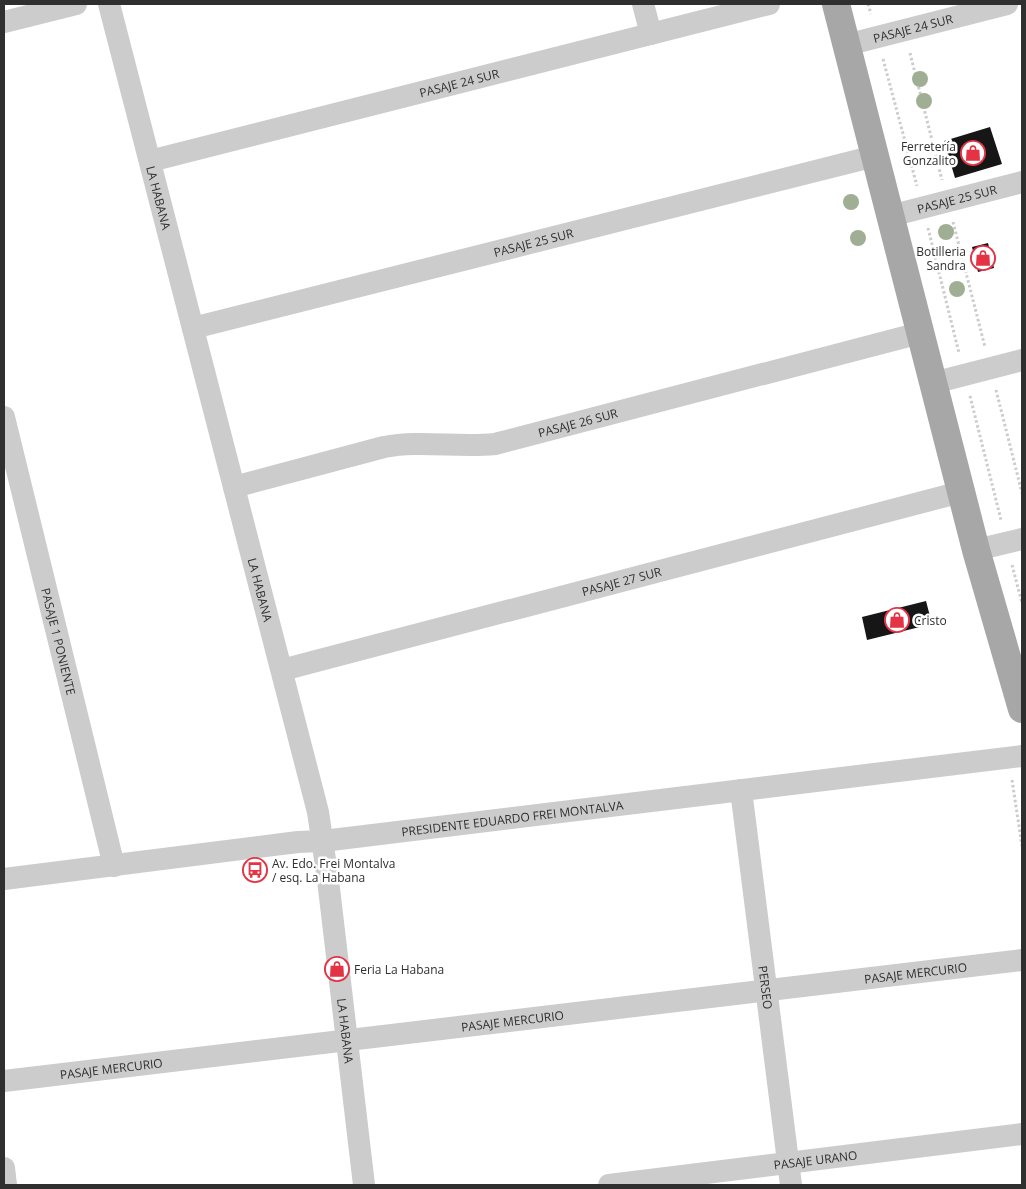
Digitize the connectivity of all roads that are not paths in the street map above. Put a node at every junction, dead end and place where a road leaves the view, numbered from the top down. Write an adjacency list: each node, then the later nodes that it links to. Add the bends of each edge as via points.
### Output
1 (76, 4): 7 (street)
2 (109, 4): 11 (street, LA HABANA)
3 (644, 4): 8 (street)
4 (769, 4): 8 (street, PASAJE 24 SUR)
5 (836, 4): 9 (main road)
6 (1007, 4): 9 (street, PASAJE 24 SUR)
7 (4, 22)
8 (651, 34): 11 (street, PASAJE 24 SUR)
9 (846, 45): 10 (main road)
10 (875, 156): 13 (main road); 14 (street, PASAJE 25 SUR)
11 (150, 161): 14 (street, LA HABANA)
12 (1022, 182): 13 (street, PASAJE 25 SUR)
13 (890, 216): 15 (main road)
14 (193, 328): 19 (street, LA HABANA)
15 (920, 333): 17 (main road); 19 (street, PASAJE 26 SUR, via 495,444 393,445)
16 (1022, 360): 17 (street)
17 (933, 383): 20 (main road)
18 (4, 417): 28 (street, PASAJE 1 PONIENTE)
19 (234, 487): 23 (street, LA HABANA)
20 (961, 492): 22 (main road); 23 (street, PASAJE 27 SUR)
21 (1014, 541): 22 (street)
22 (976, 550): 24 (main road)
23 (282, 670): 27 (street, LA HABANA)
24 (1022, 709)
25 (1015, 757): 26 (street, PRESIDENTE EDUARDO FREI MONTALVA)
26 (741, 790): 27 (street, PRESIDENTE EDUARDO FREI MONTALVA); 31 (street, PERSEO)
27 (323, 841): 28 (street, PRESIDENTE EDUARDO FREI MONTALVA); 32 (street, LA HABANA)
28 (114, 866): 29 (street, PRESIDENTE EDUARDO FREI MONTALVA)
29 (4, 879)
30 (1022, 960): 31 (street, PASAJE MERCURIO)
31 (766, 990): 32 (street, PASAJE MERCURIO); 35 (street, PERSEO)
32 (347, 1040): 33 (street, PASAJE MERCURIO); 38 (street, LA HABANA)
33 (4, 1081)
34 (1022, 1134): 35 (street, PASAJE URANO)
35 (788, 1163): 39 (street, PASAJE URANO); 40 (street, PERSEO)
36 (4, 1168): 37 (street)
37 (6, 1185)
38 (364, 1185)
39 (609, 1185)
40 (791, 1185)

